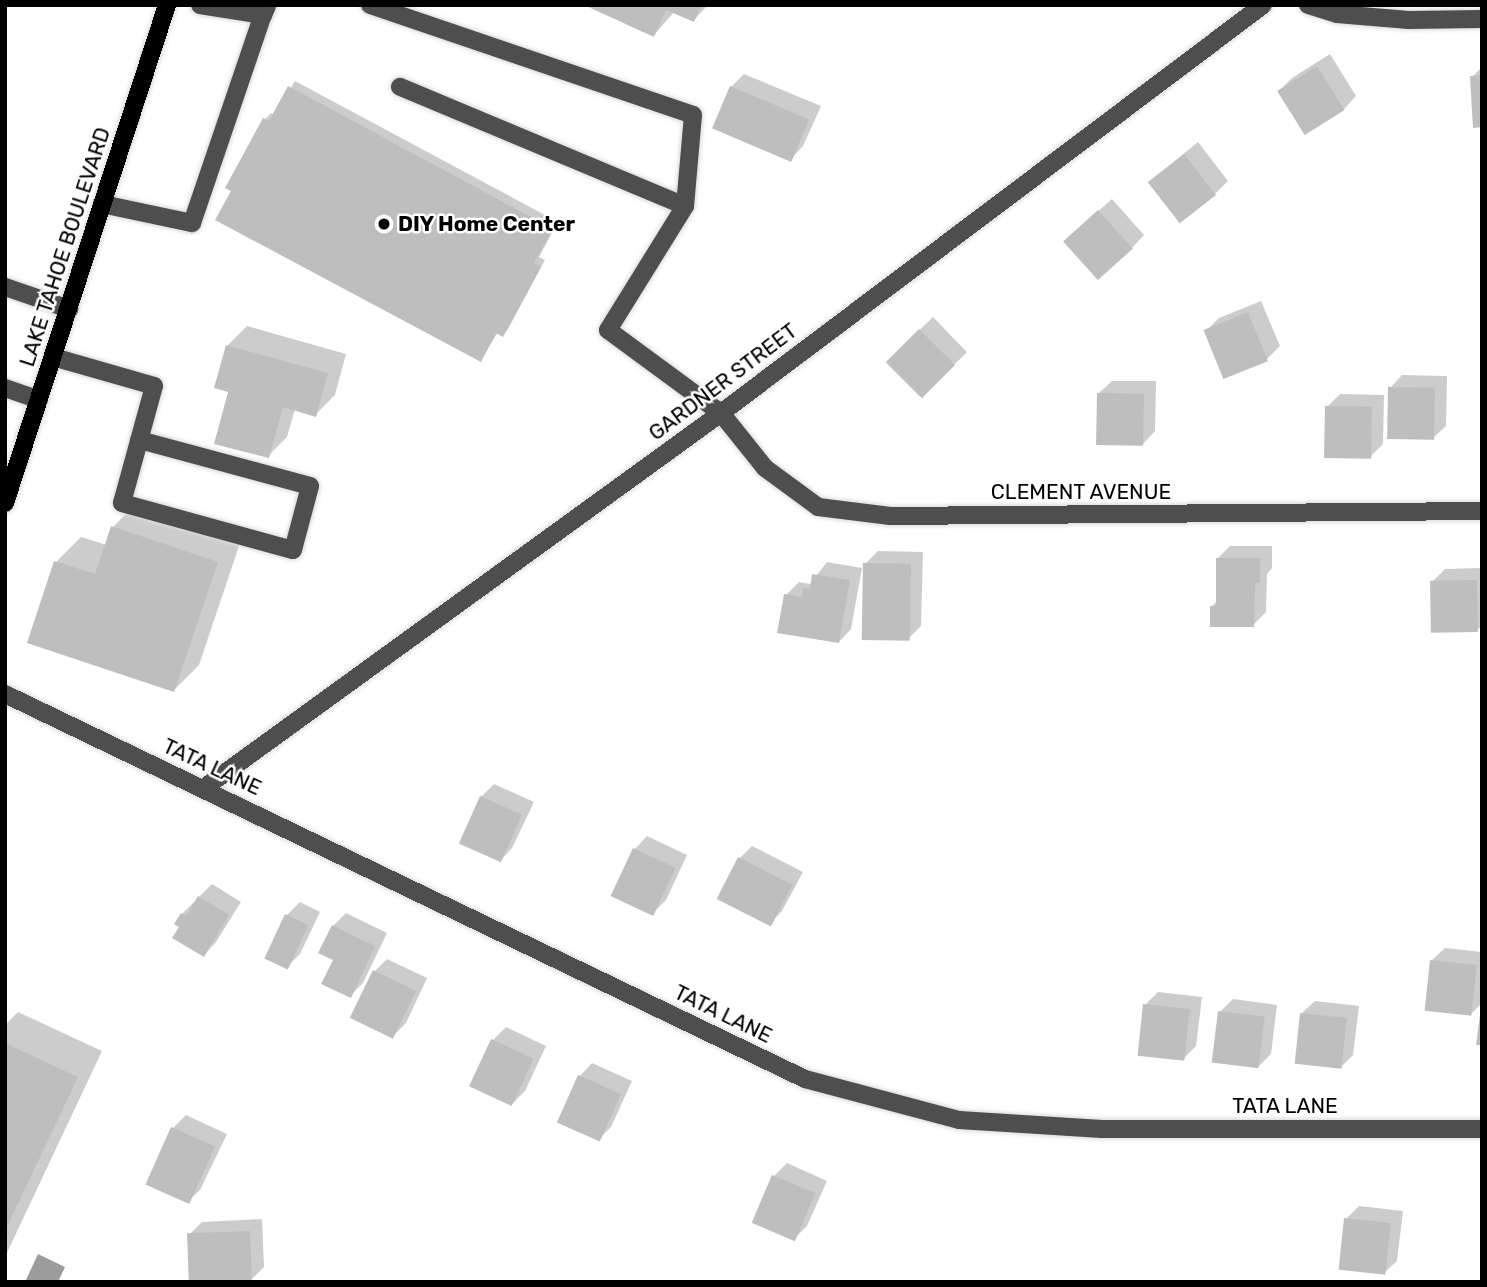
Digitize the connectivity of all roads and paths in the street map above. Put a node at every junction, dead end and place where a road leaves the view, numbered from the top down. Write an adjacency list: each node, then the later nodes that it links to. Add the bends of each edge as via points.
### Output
1 (167, 5): 9 (main road, LAKE TAHOE BOULEVARD)
2 (200, 5): 6 (street)
3 (370, 5): 10 (street, via 693,115)
4 (1263, 5): 16 (street, GARDNER STREET)
5 (1308, 5): 7 (street, via 1336,13 1409,20)
6 (265, 10): 9 (street, via 192,223)
7 (1482, 19)
8 (400, 87): 10 (street)
9 (102, 204): 12 (main road, LAKE TAHOE BOULEVARD)
10 (685, 206): 16 (street, CLEMENT AVENUE, via 608,330)
11 (5, 288): 12 (street)
12 (69, 309): 13 (main road, LAKE TAHOE BOULEVARD)
13 (53, 357): 15 (main road, LAKE TAHOE BOULEVARD); 17 (street, via 154,386)
14 (5, 388): 15 (street)
15 (39, 400): 18 (main road, LAKE TAHOE BOULEVARD)
16 (721, 413): 19 (street, CLEMENT AVENUE, via 765,468 818,507 890,516); 21 (street, GARDNER STREET)
17 (139, 440): 17 (street, via 122,503 293,550 310,486)
18 (5, 503)
19 (1482, 512)
20 (5, 694): 21 (street, TATA LANE)
21 (204, 788): 22 (street, TATA LANE, via 805,1079 959,1120 1116,1129)
22 (1482, 1129)

